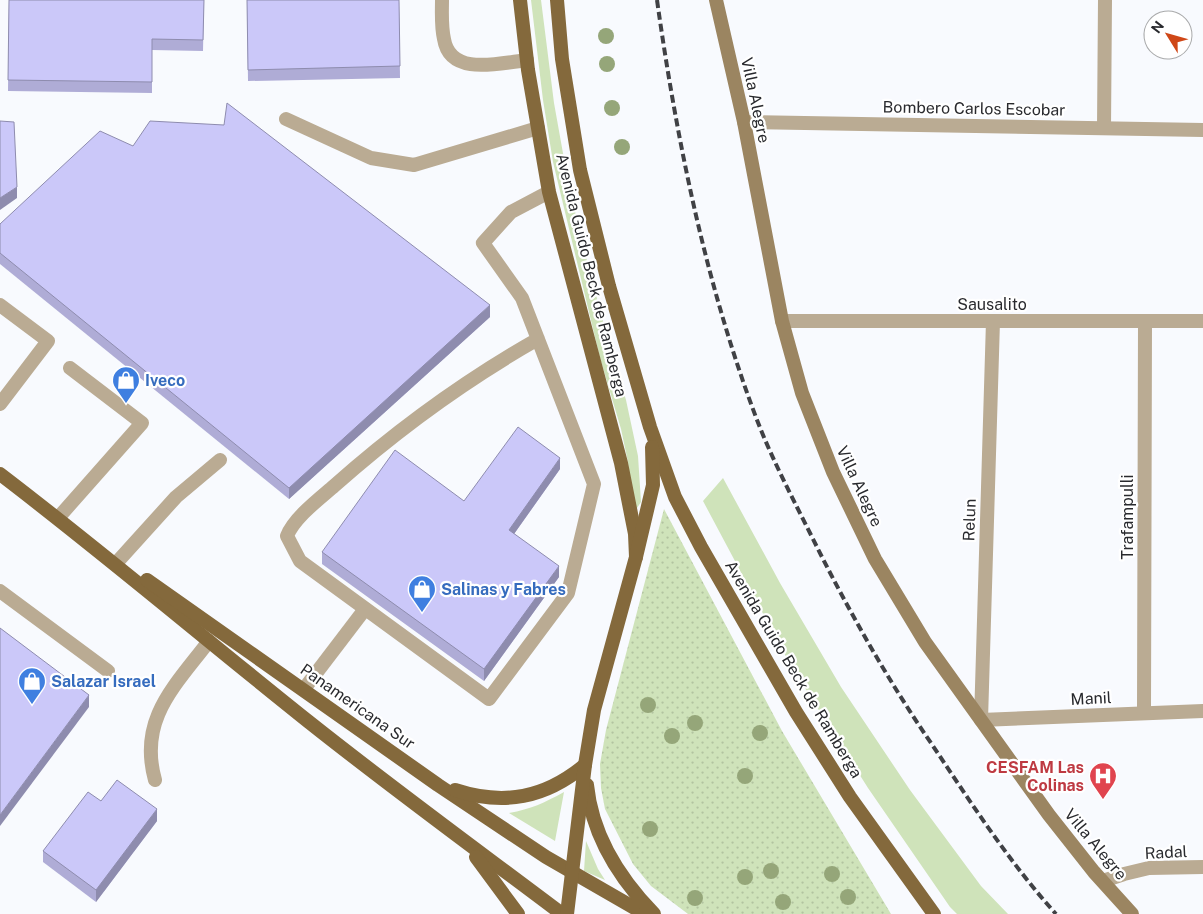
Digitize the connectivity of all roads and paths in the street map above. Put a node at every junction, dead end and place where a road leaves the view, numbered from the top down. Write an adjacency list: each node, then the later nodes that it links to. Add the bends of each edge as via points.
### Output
1 (442, 0): 6 (street, via 444,38 454,58 471,65)
2 (520, 0): 6 (main road, Avenida Guido Beck de Ramberga)
3 (558, 0): 21 (main road, Avenida Guido Beck de Ramberga, via 562,59 580,170 608,286)
4 (716, 0): 8 (main road, Villa Alegre)
5 (1105, 0): 10 (street)
6 (527, 60): 9 (main road, Avenida Guido Beck de Ramberga)
7 (286, 119): 9 (street, via 371,158 414,165)
8 (744, 122): 10 (street, Bombero Carlos Escobar); 14 (main road, Villa Alegre)
9 (538, 128): 12 (main road, Avenida Guido Beck de Ramberga)
10 (1104, 128): 11 (street, Bombero Carlos Escobar)
11 (1203, 130)
12 (549, 192): 18 (street, via 511,212 483,243 522,298); 25 (main road, Avenida Guido Beck de Ramberga, via 622,462)
13 (0, 305): 20 (street, via 48,341)
14 (782, 321): 15 (street, Sausalito); 34 (main road, Villa Alegre, via 813,423 875,559 925,642)
15 (993, 321): 16 (street, Sausalito); 34 (street, Relun)
16 (1145, 321): 17 (street, Sausalito); 33 (street, Trafampulli)
17 (1203, 321)
18 (538, 339): 28 (street, via 472,379 404,427 358,464 290,527 287,536 300,561); 28 (street, via 594,484 568,593 489,699)
19 (70, 368): 24 (street, via 142,423)
20 (0, 404)
21 (650, 427): 25 (main road, Avenida Guido Beck de Ramberga, via 653,485); 47 (main road, Avenida Guido Beck de Ramberga, via 675,497 796,712 850,797)
22 (220, 460): 26 (street, via 176,497)
23 (0, 474): 24 (main road, Panamericana Sur)
24 (58, 518): 26 (main road, Panamericana Sur); 29 (main road, Panamericana Sur)
25 (636, 557): 35 (main road, Avenida Guido Beck de Ramberga, via 594,710)
26 (119, 560): 31 (main road, Panamericana Sur)
27 (0, 591): 30 (street)
28 (365, 610): 31 (street)
29 (209, 641): 36 (street, via 168,696 155,722 149,750); 38 (main road, Panamericana Sur)
30 (108, 671)
31 (304, 689): 37 (main road, Panamericana Sur)
32 (1203, 711): 33 (street, Manil)
33 (1144, 712): 34 (street, Manil)
34 (981, 720): 41 (main road, Villa Alegre, via 1049,815)
35 (585, 765): 37 (main road, via 550,787 510,798 474,796); 40 (main road, Avenida Guido Beck de Ramberga); 46 (main road, via 592,812 610,857 621,876)
36 (154, 780)
37 (438, 784): 40 (main road, Panamericana Sur)
38 (464, 842): 42 (main road); 43 (main road, Panamericana Sur)
39 (1203, 867): 41 (street, Radal, via 1149,868)
40 (572, 873): 44 (main road, Avenida Guido Beck de Ramberga); 45 (main road, Panamericana Sur)
41 (1103, 881): 48 (main road, Villa Alegre)
42 (518, 914)
43 (562, 914)
44 (567, 914)
45 (645, 914)
46 (654, 914)
47 (934, 914)
48 (1132, 914)

